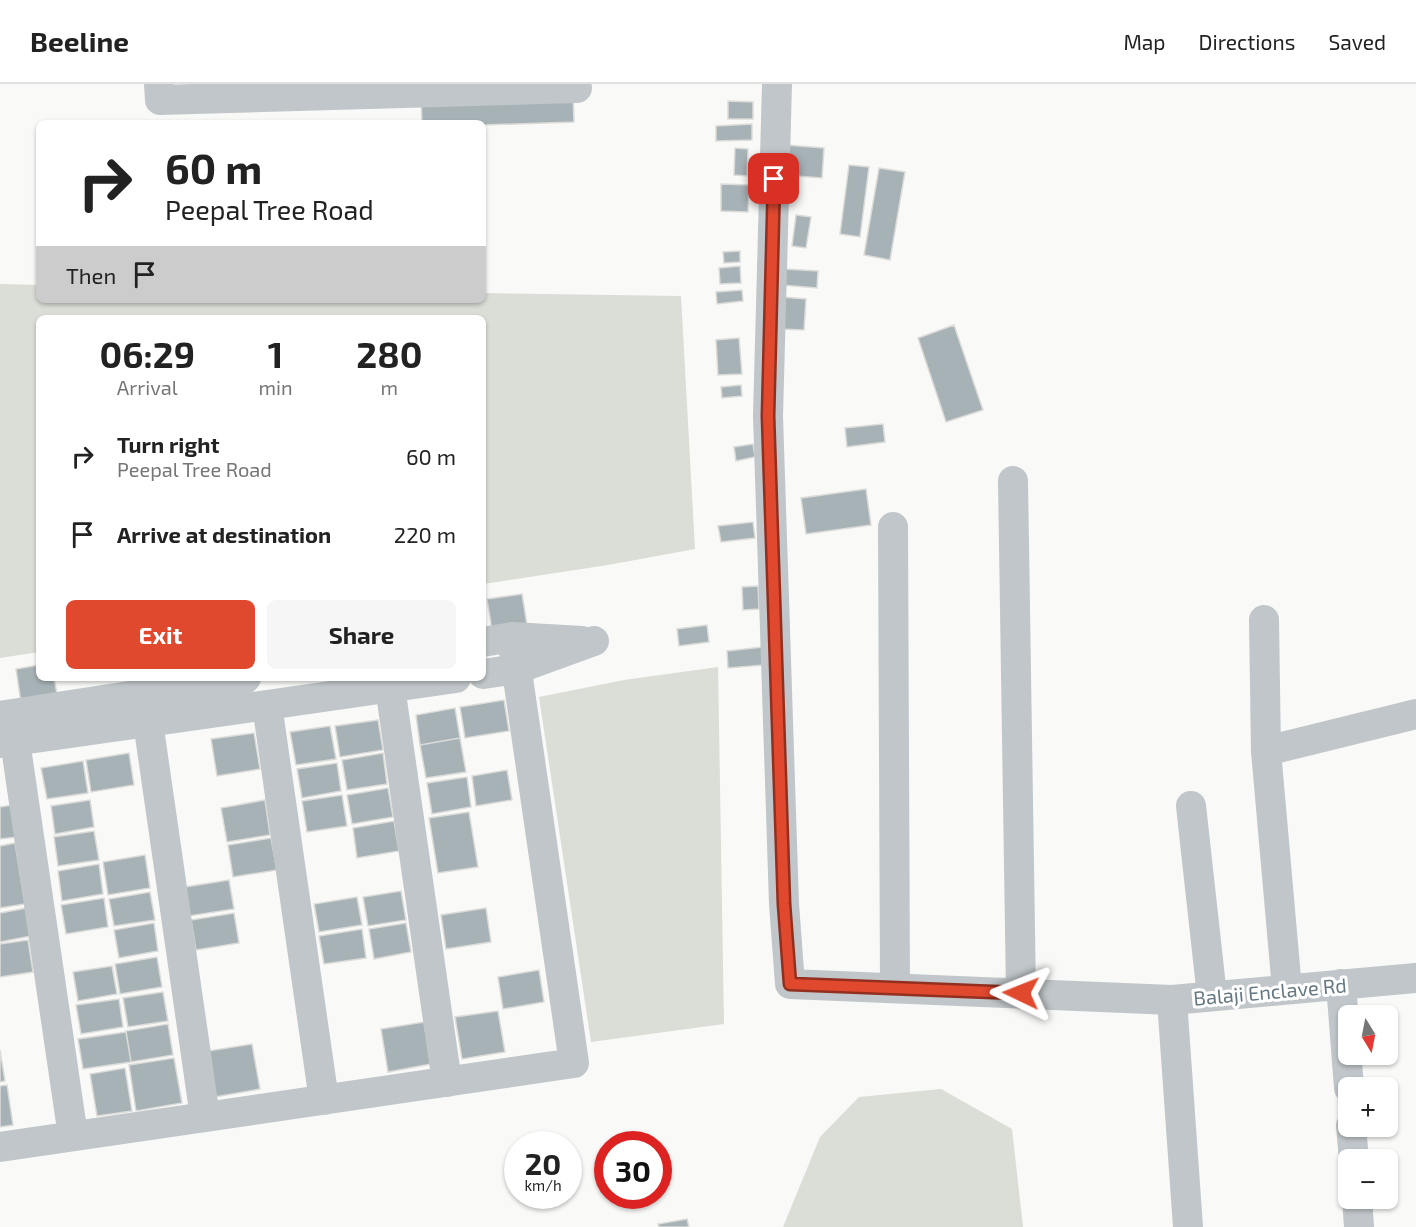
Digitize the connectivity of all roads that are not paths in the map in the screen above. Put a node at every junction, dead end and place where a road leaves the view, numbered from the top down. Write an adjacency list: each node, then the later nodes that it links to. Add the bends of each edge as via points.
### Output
1 (159, 84): 3 (street, via 160,100)
2 (777, 84): 22 (street, via 768,416 790,984)
3 (577, 88)
4 (1013, 481): 24 (street)
5 (893, 526): 22 (street)
6 (1264, 620): 18 (street)
7 (497, 639): 8 (street); 8 (street, via 594,641)
8 (517, 669): 9 (street); 28 (street, via 574,1063)
9 (486, 674)
10 (227, 681): 15 (street)
11 (434, 681): 12 (street)
12 (390, 687): 13 (street); 28 (street)
13 (267, 705): 16 (street); 29 (street)
14 (1416, 714): 18 (street)
15 (0, 716)
16 (148, 722): 17 (street); 30 (street)
17 (8, 742): 31 (street)
18 (1266, 751): 23 (street)
19 (1191, 806): 25 (street)
20 (1416, 978): 21 (street, Balaji Enclave Rd)
21 (1341, 984): 23 (street, Balaji Enclave Rd); 27 (street)
22 (895, 988): 24 (street)
23 (1287, 989): 25 (street, Balaji Enclave Rd)
24 (1021, 993): 26 (street)
25 (1212, 996): 26 (street, Balaji Enclave Rd)
26 (1172, 1000): 34 (street, Balaji Enclave Rd)
27 (1348, 1077)
28 (447, 1082): 29 (street)
29 (324, 1100): 30 (street)
30 (205, 1117): 31 (street)
31 (73, 1136): 32 (street)
32 (0, 1147)
33 (1358, 1209): 35 (street)
34 (1188, 1227)
35 (1359, 1227)

